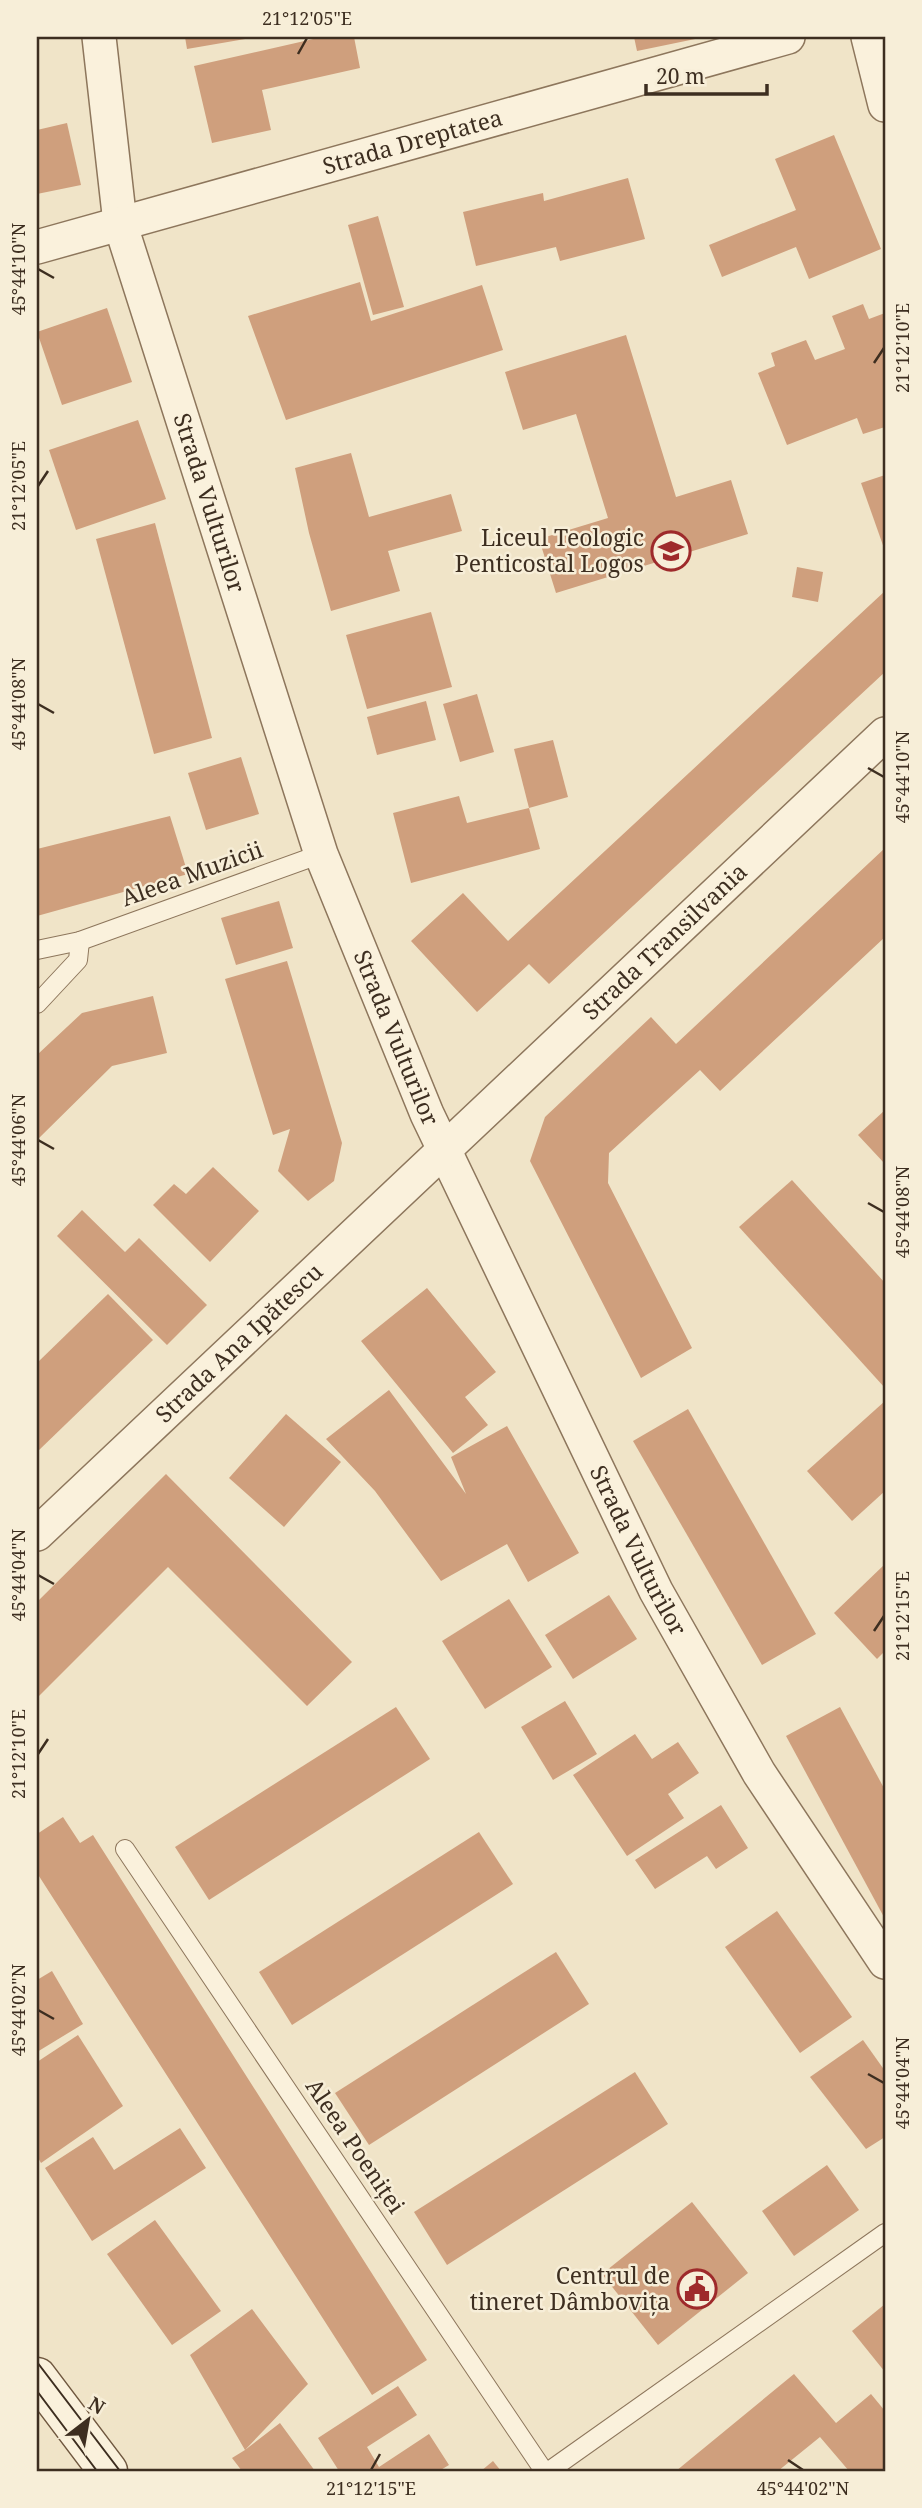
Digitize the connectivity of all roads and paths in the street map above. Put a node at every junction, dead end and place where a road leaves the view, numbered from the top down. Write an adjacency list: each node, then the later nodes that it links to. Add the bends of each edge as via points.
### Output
1 (99, 37): 5 (street, Strada Vulturilor)
2 (788, 37): 5 (street, Strada Dreptatea)
3 (868, 37): 4 (street)
4 (885, 104)
5 (120, 223): 6 (street, Strada Dreptatea); 8 (street, Strada Vulturilor)
6 (37, 247)
7 (885, 734): 12 (street, Strada Transilvania)
8 (321, 854): 9 (lane, Aleea Muzicii); 12 (street, Strada Vulturilor)
9 (80, 941): 10 (lane, Aleea Muzicii); 11 (lane, via 78,960)
10 (37, 950)
11 (37, 1004)
12 (442, 1150): 13 (street, Strada Ana Ipătescu); 15 (street, Strada Vulturilor, via 656,1591 759,1773)
13 (37, 1534)
14 (125, 1849): 19 (lane, Aleea Poeniței)
15 (885, 1962)
16 (885, 2233): 20 (lane)
17 (37, 2377): 18 (main road)
18 (108, 2471)
19 (544, 2471)
20 (549, 2471)

